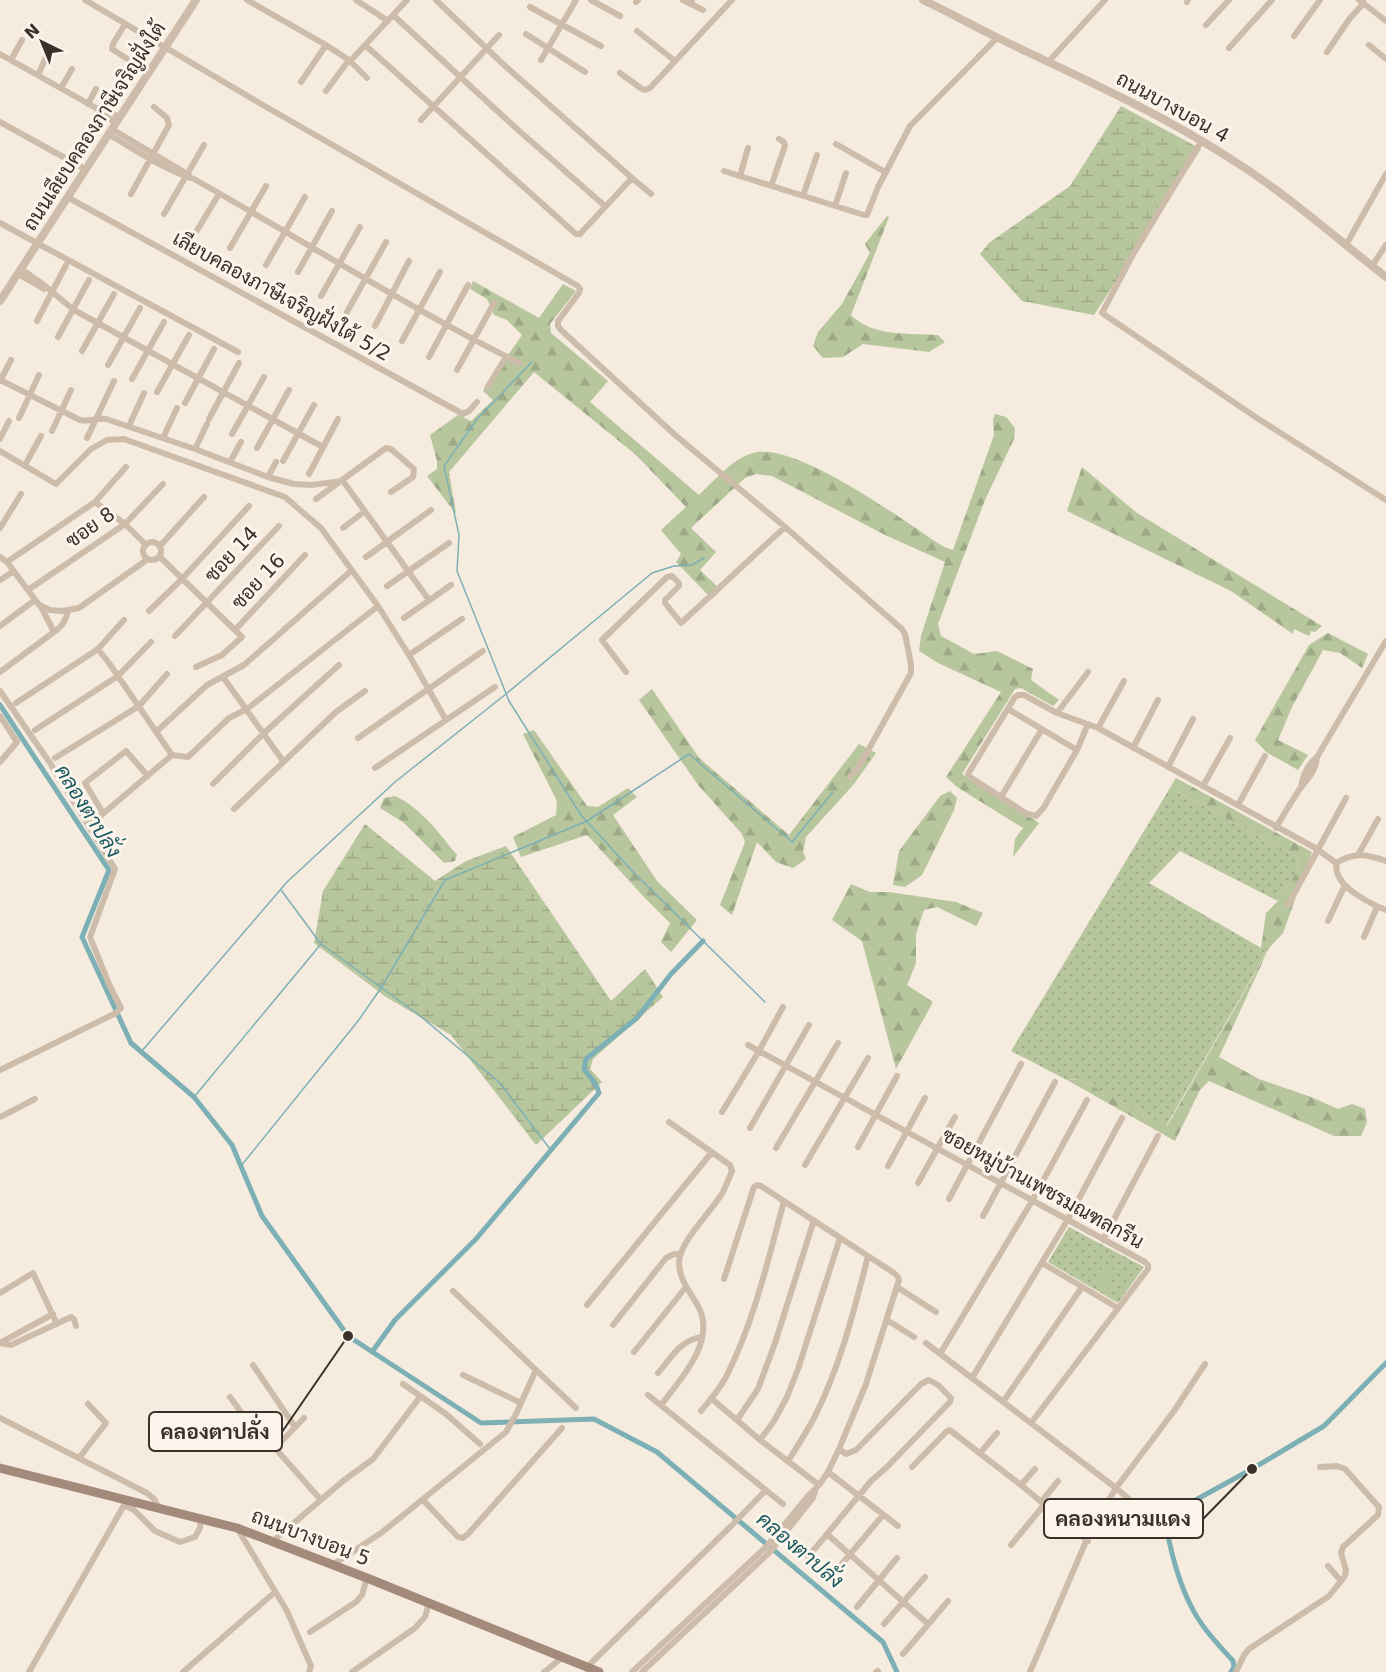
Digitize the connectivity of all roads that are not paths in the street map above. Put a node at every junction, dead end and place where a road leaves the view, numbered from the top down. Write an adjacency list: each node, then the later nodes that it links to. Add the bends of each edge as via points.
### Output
1 (85, 0): 22 (street)
2 (196, 0): 36 (street, ถนนเลียบคลองภาษีเจริญฝั่งใต้)
3 (247, 0): 31 (street)
4 (356, 0): 20 (street)
5 (407, 0): 20 (street)
6 (436, 0): 37 (street)
7 (576, 0): 23 (street)
8 (591, 0): 19 (street)
9 (732, 0): 46 (street)
10 (923, 0): 29 (street, ถนนบางบอน 4)
11 (1105, 0): 47 (street)
12 (1229, 0): 24 (street)
13 (1272, 0): 38 (street)
14 (1320, 0): 28 (street)
15 (688, 1): 18 (street)
16 (1362, 2): 21 (street); 39 (street)
17 (530, 6): 23 (street)
18 (703, 10)
19 (620, 16)
20 (390, 18): 32 (street); 54 (street)
21 (1386, 21)
22 (125, 24): 36 (street); 50 (street, via 112,49)
23 (561, 24): 34 (street); 35 (street)
24 (1206, 25)
25 (637, 31): 46 (street)
26 (526, 34): 35 (street)
27 (499, 35): 37 (street)
28 (1294, 36)
29 (998, 37): 47 (street, ถนนบางบอน 4); 74 (street, via 912,123)
30 (22, 40): 44 (street)
31 (326, 45): 42 (street); 55 (street)
32 (365, 45): 42 (street); 60 (street)
33 (1369, 45): 43 (street)
34 (601, 46)
35 (548, 47): 45 (street); 49 (street)
36 (165, 48): 50 (street, ถนนเลียบคลองภาษีเจริญฝั่งใต้); 202 (street, via 578,286 579,293 558,321 561,330 674,434)
37 (487, 48): 54 (street); 79 (street)
38 (1229, 48)
39 (1327, 52)
40 (0, 54): 44 (street)
41 (47, 55): 52 (street)
42 (351, 59): 53 (street); 58 (street)
43 (1386, 59)
44 (11, 60): 52 (street)
45 (541, 60)
46 (675, 61): 51 (street, via 645,90)
47 (1049, 61): 66 (street, ถนนบางบอน 4)
48 (72, 69): 56 (street)
49 (585, 72)
50 (149, 73): 64 (street, ถนนเลียบคลองภาษีเจริญฝั่งใต้)
51 (620, 73)
52 (38, 75): 56 (street)
53 (367, 78)
54 (461, 78): 60 (street); 89 (street)
55 (301, 82)
56 (61, 88): 59 (street)
57 (96, 89): 59 (street)
58 (326, 91)
59 (88, 104): 64 (street)
60 (433, 106): 62 (street); 89 (street, via 576,234)
61 (154, 107): 71 (street, via 169,125)
62 (421, 120)
63 (0, 122): 72 (street)
64 (114, 126): 71 (street); 72 (street, ถนนเลียบคลองภาษีเจริญฝั่งใต้)
65 (779, 139): 81 (street, via 785,146)
66 (1202, 140): 99 (street, ถนนบางบอน 4); 195 (street, via 1102,313)
67 (836, 144): 74 (street)
68 (204, 145): 77 (street)
69 (748, 148): 78 (street)
70 (817, 155): 85 (street)
71 (152, 156): 77 (street); 82 (street)
72 (85, 169): 86 (street, ถนนเลียบคลองภาษีเจริญฝั่งใต้)
73 (724, 171): 78 (street)
74 (885, 172): 88 (street, via 867,215)
75 (846, 173): 88 (street)
76 (1386, 174): 99 (street)
77 (186, 175): 83 (street); 92 (street)
78 (740, 176): 81 (street)
79 (632, 177): 84 (street); 89 (street)
80 (266, 186): 91 (street)
81 (771, 186): 85 (street)
82 (131, 194)
83 (219, 194): 91 (street); 95 (street)
84 (651, 194)
85 (803, 196): 88 (street)
86 (67, 197): 98 (street, ถนนเลียบคลองภาษีเจริญฝั่งใต้); 160 (street, เลียบคลองภาษีเจริญฝั่งใต้ 5/2, via 463,414)
87 (305, 197): 96 (street)
88 (835, 206)
89 (605, 207)
90 (332, 211): 101 (street)
91 (251, 212): 96 (street); 102 (street)
92 (164, 214)
93 (0, 223): 98 (street)
94 (360, 227): 104 (street)
95 (196, 232)
96 (285, 232): 101 (street); 106 (street)
97 (386, 242): 112 (street)
98 (37, 243): 108 (street, ถนนเลียบคลองภาษีเจริญฝั่งใต้); 138 (street)
99 (1346, 245): 107 (street, ถนนบางบอน 4)
100 (1386, 245): 107 (street)
101 (311, 247): 104 (street); 109 (street)
102 (230, 248)
103 (409, 261): 117 (street)
104 (338, 264): 112 (street); 118 (street)
105 (66, 265): 115 (street)
106 (266, 265)
107 (1372, 266): 111 (street, ถนนบางบอน 4)
108 (19, 272): 115 (street); 119 (street, ถนนเลียบคลองภาษีเจริญฝั่งใต้)
109 (298, 272)
110 (440, 272): 122 (street)
111 (1386, 277)
112 (366, 279): 117 (street); 124 (street)
113 (89, 280): 123 (street)
114 (468, 285): 128 (street)
115 (50, 291): 123 (street); 125 (street)
116 (114, 294): 127 (street)
117 (392, 294): 122 (street); 129 (street)
118 (321, 296)
119 (0, 301)
120 (494, 303): 133 (street)
121 (140, 308): 132 (street)
122 (419, 309): 128 (street); 134 (street)
123 (74, 310): 127 (street); 131 (street)
124 (347, 312)
125 (37, 321)
126 (164, 322): 136 (street)
127 (98, 323): 132 (street); 137 (street)
128 (446, 325): 133 (street); 139 (street)
129 (375, 326)
130 (189, 335): 144 (street)
131 (58, 337)
132 (124, 338): 136 (street); 145 (street)
133 (473, 340): 140 (street); 146 (street)
134 (402, 341)
135 (214, 349): 149 (street)
136 (147, 350): 144 (street); 150 (street)
137 (82, 351)
138 (238, 352)
139 (429, 357)
140 (506, 357): 143 (street); 153 (street)
141 (11, 360): 151 (street)
142 (239, 363): 157 (street)
143 (519, 363)
144 (173, 364): 149 (street); 156 (street)
145 (108, 365)
146 (457, 370)
147 (39, 375): 159 (street)
148 (264, 376): 163 (street)
149 (198, 378): 157 (street); 161 (street)
150 (132, 379)
151 (0, 381): 159 (street)
152 (114, 381): 167 (street)
153 (488, 388)
154 (71, 390): 165 (street)
155 (289, 390): 169 (street)
156 (157, 392)
157 (223, 392): 163 (street); 182 (street)
158 (144, 393): 171 (street)
159 (29, 396): 165 (street); 166 (street)
160 (477, 402)
161 (185, 403)
162 (314, 405): 173 (street)
163 (248, 406): 169 (street); 174 (street)
164 (177, 408): 177 (street)
165 (61, 411): 167 (street, via 89,422); 172 (street)
166 (20, 418)
167 (97, 418): 171 (street); 176 (street)
168 (338, 419): 180 (street)
169 (274, 420): 173 (street); 181 (street)
170 (9, 421): 178 (street)
171 (129, 426): 177 (street)
172 (52, 430)
173 (298, 433): 180 (street); 188 (street)
174 (232, 434)
175 (41, 436): 185 (street)
176 (87, 438)
177 (163, 438): 182 (street)
178 (0, 440)
179 (241, 442): 184 (street)
180 (323, 447): 187 (street)
181 (257, 448)
182 (195, 449): 184 (street)
183 (0, 451): 185 (street)
184 (230, 462): 188 (street)
185 (25, 465): 215 (street, via 56,484 91,449 107,440 124,438 285,497 321,528)
186 (126, 467): 196 (street)
187 (309, 474)
188 (268, 477): 189 (street, via 294,484)
189 (343, 481): 191 (street, via 387,448 414,470 413,477); 194 (street); 199 (street)
190 (163, 484): 200 (street, ซอย 8)
191 (392, 492)
192 (21, 494): 203 (street)
193 (204, 497): 208 (street)
194 (316, 499)
195 (1386, 500)
196 (94, 502): 200 (street); 214 (street)
197 (249, 506): 218 (street)
198 (431, 510): 205 (street)
199 (365, 511): 204 (street); 205 (street)
200 (125, 524): 207 (street); 222 (street, ซอย 8)
201 (279, 526): 225 (street, ซอย 14)
202 (785, 527): 244 (street, via 681,622 665,603 680,584 672,576 667,577 602,640); 281 (street, via 905,634 911,673)
203 (0, 528)
204 (343, 528)
205 (387, 542): 212 (street); 217 (street)
206 (449, 543): 217 (street)
207 (146, 545): 208 (street, via 155,542); 213 (street, via 144,554)
208 (160, 546): 211 (street)
209 (305, 555): 233 (street, ซอย 16)
210 (0, 557): 214 (street)
211 (160, 557): 213 (street); 218 (street)
212 (366, 557)
213 (148, 559): 227 (street, via 79,608)
214 (7, 562): 216 (street)
215 (352, 570): 226 (street); 248 (street, via 243,665)
216 (14, 571): 219 (street); 222 (street)
217 (408, 572): 221 (street); 223 (street)
218 (182, 579): 225 (street); 228 (street)
219 (0, 580)
220 (451, 585): 223 (street)
221 (387, 586)
222 (28, 590): 224 (street)
223 (429, 600): 229 (street)
224 (37, 602): 227 (street, via 50,610); 232 (street); 234 (street)
225 (207, 603): 233 (street); 235 (street, ซอย 14)
226 (378, 606): 240 (street); 257 (street)
227 (68, 610): 234 (street, via 67,619)
228 (149, 611)
229 (404, 618)
230 (124, 620): 238 (street)
231 (462, 620): 240 (street)
232 (0, 626)
233 (235, 630): 242 (street, via 242,637 222,655)
234 (54, 632): 243 (street)
235 (175, 636)
236 (1386, 641): 291 (street, via 1311,761 1301,787)
237 (151, 642): 247 (street)
238 (98, 649): 247 (street); 255 (street)
239 (483, 651): 251 (street)
240 (409, 655): 251 (street)
241 (339, 665): 268 (street)
242 (196, 667)
243 (0, 672)
244 (626, 672)
245 (1088, 672): 259 (street)
246 (167, 675): 256 (street)
247 (118, 676): 256 (street); 266 (street)
248 (223, 677): 257 (street); 267 (street, via 207,685)
249 (1124, 681): 264 (street)
250 (495, 687): 262 (street)
251 (428, 689): 262 (street); 269 (street)
252 (0, 691): 310 (street, via 115,869 90,937 122,1008)
253 (364, 691): 276 (street)
254 (1158, 700): 271 (street)
255 (16, 703)
256 (139, 706): 267 (street); 275 (street)
257 (247, 709): 268 (street); 273 (street, via 229,718 188,757)
258 (1008, 709): 259 (street, via 1019,694); 265 (street); 284 (street, via 968,774)
259 (1057, 714): 263 (street)
260 (1, 719): 277 (street, via 17,742)
261 (1193, 719): 278 (street)
262 (446, 720): 279 (street)
263 (1088, 724): 264 (street); 272 (street)
264 (1098, 728): 271 (street)
265 (1042, 729): 272 (street); 284 (street)
266 (35, 730)
267 (156, 732): 273 (street)
268 (264, 733): 276 (street); 282 (street)
269 (358, 738)
270 (1230, 738): 283 (street)
271 (1133, 748): 278 (street)
272 (1077, 750): 284 (street, via 1036,816)
273 (172, 755): 280 (street)
274 (1265, 756): 286 (street)
275 (55, 758)
276 (284, 761): 287 (street)
277 (0, 762)
278 (1168, 767): 283 (street)
279 (375, 768)
280 (148, 776): 288 (street); 288 (street, via 126,751 85,783)
281 (850, 777)
282 (213, 784)
283 (1203, 786): 286 (street)
284 (1001, 796)
285 (1346, 798): 292 (street)
286 (1238, 805): 291 (street)
287 (234, 808)
288 (103, 813): 290 (street)
289 (1378, 819): 293 (street)
290 (92, 823)
291 (1276, 828): 292 (street)
292 (1317, 849): 295 (street); 297 (street)
293 (1359, 855): 294 (street); 295 (street)
294 (1386, 861)
295 (1336, 862): 296 (street)
296 (1345, 885): 298 (street); 300 (street)
297 (1288, 905)
298 (1377, 907): 299 (street); 301 (street)
299 (1386, 910)
300 (1328, 921)
301 (1364, 937)
302 (783, 1007): 306 (street)
303 (809, 1025): 309 (street)
304 (838, 1043): 312 (street)
305 (748, 1045): 306 (street, ซอยหมู่บ้านเพชรมณฑลกรีน)
306 (759, 1051): 309 (street, ซอยหมู่บ้านเพชรมณฑลกรีน); 318 (street)
307 (868, 1058): 316 (street)
308 (1021, 1064): 333 (street)
309 (786, 1066): 312 (street, ซอยหมู่บ้านเพชรมณฑลกรีน); 324 (street)
310 (0, 1070)
311 (897, 1076): 319 (street)
312 (815, 1082): 316 (street, ซอยหมู่บ้านเพชรมณฑลกรีน); 328 (street)
313 (1055, 1082): 335 (street)
314 (35, 1098): 320 (street)
315 (925, 1098): 325 (street)
316 (845, 1099): 319 (street, ซอยหมู่บ้านเพชรมณฑลกรีน); 331 (street)
317 (1087, 1100): 338 (street)
318 (722, 1112)
319 (875, 1115): 325 (street, ซอยหมู่บ้านเพชรมณฑลกรีน); 327 (street)
320 (0, 1117)
321 (955, 1117): 329 (street)
322 (1122, 1118): 341 (street)
323 (669, 1122): 330 (street)
324 (750, 1128)
325 (906, 1132): 329 (street, ซอยหมู่บ้านเพชรมณฑลกรีน); 332 (street)
326 (1158, 1136): 343 (street)
327 (858, 1147)
328 (776, 1148)
329 (937, 1149): 333 (street, ซอยหมู่บ้านเพชรมณฑลกรีน); 334 (street)
330 (712, 1152): 344 (street, via 732,1171 723,1193); 353 (street)
331 (805, 1165)
332 (888, 1166)
333 (967, 1166): 335 (street, ซอยหมู่บ้านเพชรมณฑลกรีน); 336 (street)
334 (918, 1183)
335 (1000, 1184): 338 (street, ซอยหมู่บ้านเพชรมณฑลกรีน); 339 (street)
336 (949, 1199)
337 (784, 1201): 340 (street); 347 (street, via 761,1185 754,1187); 376 (street, via 745,1331 725,1378)
338 (1032, 1201): 341 (street, ซอยหมู่บ้านเพชรมณฑลกรีน); 365 (street)
339 (982, 1216)
340 (814, 1221): 342 (street); 385 (street, via 765,1371)
341 (1067, 1221): 343 (street, ซอยหมู่บ้านเพชรมณฑลกรีน); 346 (street)
342 (840, 1238): 345 (street); 390 (street, via 787,1397)
343 (1103, 1240): 354 (street, ซอยหมู่บ้านเพชรมณฑลกรีน, via 1148,1265)
344 (681, 1254): 348 (street, via 679,1262); 359 (street, via 666,1258)
345 (868, 1256): 349 (street, via 898,1277); 396 (street, via 831,1380)
346 (1042, 1263): 350 (street); 371 (street)
347 (724, 1279)
348 (686, 1287): 361 (street, via 700,1309); 364 (street)
349 (897, 1287): 355 (street); 357 (street)
350 (1082, 1287): 354 (street); 377 (street)
351 (453, 1291): 368 (street)
352 (0, 1293): 356 (street, via 33,1273)
353 (587, 1305)
354 (1118, 1308): 386 (street, ซอยหมู่บ้านเพชรมณฑลกรีน)
355 (936, 1312)
356 (53, 1314): 358 (street); 358 (street, via 0,1343 11,1346)
357 (887, 1320): 362 (street); 393 (street)
358 (57, 1324): 360 (street, via 71,1317)
359 (613, 1324)
360 (76, 1326)
361 (702, 1337): 369 (street, via 684,1343); 380 (street, via 691,1366)
362 (914, 1338)
363 (926, 1343): 365 (street)
364 (634, 1352)
365 (940, 1354): 371 (street)
366 (1205, 1364): 405 (street)
367 (253, 1365): 387 (street)
368 (536, 1370): 378 (street); 381 (street)
369 (658, 1372)
370 (463, 1375): 378 (street)
371 (972, 1378): 377 (street)
372 (403, 1384): 375 (street)
373 (648, 1395): 380 (street)
374 (230, 1397): 392 (street, via 265,1445)
375 (420, 1397): 391 (street); 408 (street, via 373,1459)
376 (711, 1398): 382 (street); 385 (street)
377 (1003, 1402): 386 (street)
378 (521, 1403): 409 (street, via 506,1432)
379 (88, 1404): 395 (street, via 106,1423)
380 (661, 1405): 406 (street)
381 (576, 1408)
382 (701, 1411)
383 (0, 1418): 395 (street)
384 (304, 1418): 387 (street)
385 (737, 1420): 390 (street)
386 (1031, 1423): 405 (street)
387 (295, 1427): 392 (street)
388 (562, 1428): 409 (street, via 463,1538)
389 (997, 1432): 394 (street)
390 (760, 1440): 396 (street)
391 (480, 1444)
392 (275, 1448): 408 (street)
393 (839, 1449): 401 (street); 407 (street, via 846,1454 856,1450 929,1380 951,1398)
394 (980, 1453): 397 (street, via 949,1430); 403 (street)
395 (79, 1458): 413 (street, via 147,1493)
396 (788, 1461): 404 (street)
397 (912, 1467)
398 (1320, 1467): 432 (street, via 1344,1469 1380,1511 1343,1547 1346,1570)
399 (0, 1468): 410 (main road, ถนนบางบอน 5)
400 (1035, 1469): 403 (street)
401 (828, 1472): 404 (street); 407 (street)
402 (1058, 1481): 411 (street)
403 (1021, 1485): 411 (street)
404 (817, 1488): 441 (street, via 768,1550)
405 (1116, 1488): 415 (street); 421 (street, via 1093,1525)
406 (766, 1490): 412 (street); 444 (street)
407 (859, 1496): 414 (street); 419 (street)
408 (321, 1500): 420 (street)
409 (423, 1500): 426 (street)
410 (126, 1502): 413 (main road, ถนนบางบอน 5); 416 (street, via 155,1531 180,1542 195,1538); 445 (street)
411 (1043, 1503): 421 (street); 422 (street)
412 (783, 1504)
413 (159, 1508): 416 (main road, ถนนบางบอน 5)
414 (884, 1515): 417 (street); 423 (street)
415 (1150, 1517)
416 (201, 1518): 418 (main road, ถนนบางบอน 5)
417 (898, 1526)
418 (237, 1528): 420 (main road, ถนนบางบอน 5); 433 (street)
419 (827, 1534): 423 (street); 424 (street)
420 (273, 1541): 426 (main road, ถนนบางบอน 5)
421 (1088, 1541): 453 (street)
422 (1011, 1545)
423 (850, 1554): 428 (street); 431 (street)
424 (808, 1557)
425 (897, 1558): 431 (street)
426 (334, 1564): 430 (main road, ถนนบางบอน 5)
427 (1328, 1566): 432 (street)
428 (831, 1577)
429 (925, 1577): 435 (street)
430 (367, 1578): 436 (main road, ถนนบางบอน 5); 440 (street, via 356,1602)
431 (879, 1580): 435 (street); 437 (street)
432 (1341, 1581): 454 (street, via 1329,1596 1249,1649)
433 (275, 1592): 446 (street); 447 (street, via 294,1624 311,1666)
434 (948, 1600): 439 (street)
435 (903, 1602): 438 (street); 439 (street)
436 (429, 1603): 443 (main road, ถนนบางบอน 5); 448 (street, via 416,1628)
437 (857, 1607)
438 (884, 1623)
439 (928, 1624): 442 (street)
440 (310, 1632)
441 (670, 1641): 451 (street); 452 (street)
442 (903, 1654)
443 (563, 1657): 444 (main road, ถนนบางบอน 5); 449 (street)
444 (586, 1667): 450 (main road, ถนนบางบอน 5)
445 (29, 1672)
446 (183, 1672)
447 (309, 1672)
448 (352, 1672)
449 (544, 1672)
450 (599, 1672)
451 (632, 1672)
452 (642, 1672)
453 (1030, 1672)
454 (1236, 1672)

